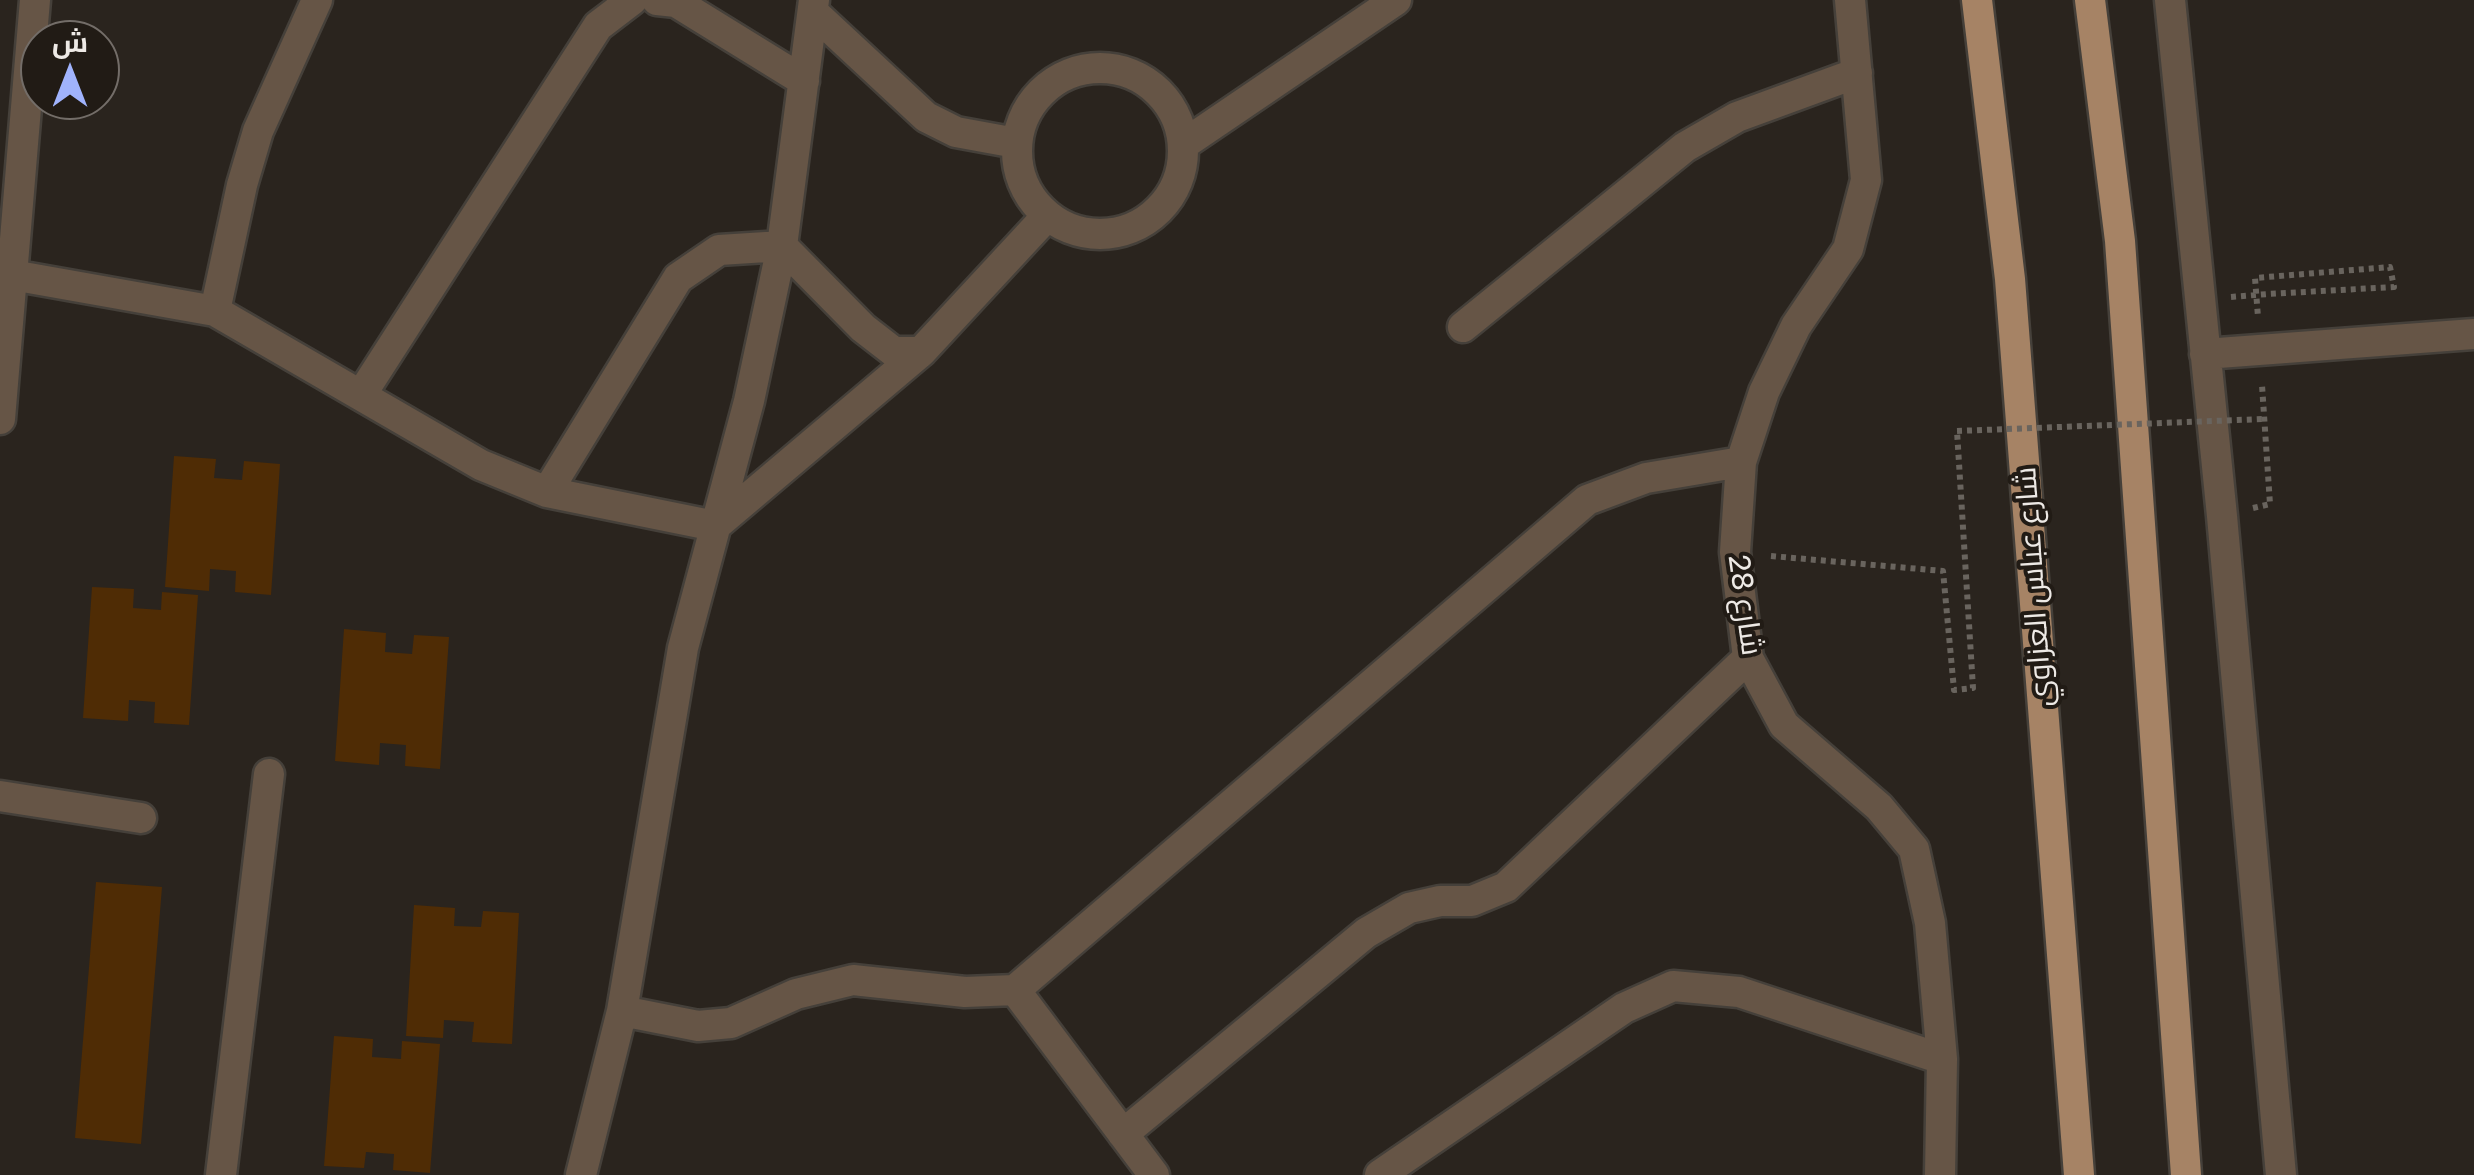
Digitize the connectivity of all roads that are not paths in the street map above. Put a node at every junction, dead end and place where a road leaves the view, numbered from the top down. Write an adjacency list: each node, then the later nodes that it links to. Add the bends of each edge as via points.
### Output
1 (35, 0): 17 (street)
2 (317, 0): 18 (street, via 258,132)
3 (632, 0): 24 (street, via 598,26)
4 (657, 0): 12 (street, via 676,2)
5 (1396, 0): 14 (street)
6 (1850, 0): 11 (street, شارع 28)
7 (1977, 0): 42 (main road, شارع عباس العزاوي, via 2010,279)
8 (2090, 0): 43 (main road, via 2120,241)
9 (2170, 0): 22 (street)
10 (814, 6): 12 (street); 13 (street, via 926,117 956,132)
11 (1857, 72): 19 (street, via 1738,117 1684,147); 26 (street, شارع 28, via 1866,180 1848,249 1796,326)
12 (804, 81): 16 (street)
13 (1016, 143): 14 (street, via 1040,92 1064,75 1117,68 1166,98); 15 (street, via 1019,172)
14 (1184, 144): 15 (street, via 1182,171 1150,218 1101,234 1072,230)
15 (1047, 216): 21 (street)
16 (782, 246): 21 (street, via 894,352); 27 (street, via 719,250 678,278); 28 (street)
17 (12, 275): 18 (street); 23 (street)
18 (216, 311): 24 (street)
19 (1463, 327)
20 (2474, 334): 22 (street)
21 (921, 352): 28 (street)
22 (2205, 354): 44 (street)
23 (2, 359): 25 (street)
24 (361, 395): 27 (street, via 481,465)
25 (0, 419)
26 (1741, 462): 29 (street, شارع 28, via 1735,552); 33 (street, via 1646,478 1587,500)
27 (547, 492): 28 (street)
28 (716, 526): 34 (street, via 683,648)
29 (1748, 658): 35 (street, شارع 28, via 1784,724 1879,807 1914,849 1930,923); 36 (street, via 1506,886 1472,901 1409,908 1366,934)
30 (270, 774): 37 (street)
31 (0, 796): 32 (street)
32 (141, 818)
33 (1015, 990): 34 (street, via 965,992 853,980 796,994 731,1023 698,1026); 36 (street)
34 (622, 1011): 38 (street)
35 (1942, 1058): 40 (street, via 1739,992 1673,986 1624,1008); 41 (street, شارع 28)
36 (1123, 1134): 39 (street)
37 (221, 1175)
38 (581, 1175)
39 (1154, 1175)
40 (1380, 1175)
41 (1940, 1175)
42 (2079, 1175)
43 (2186, 1175)
44 (2280, 1175)

